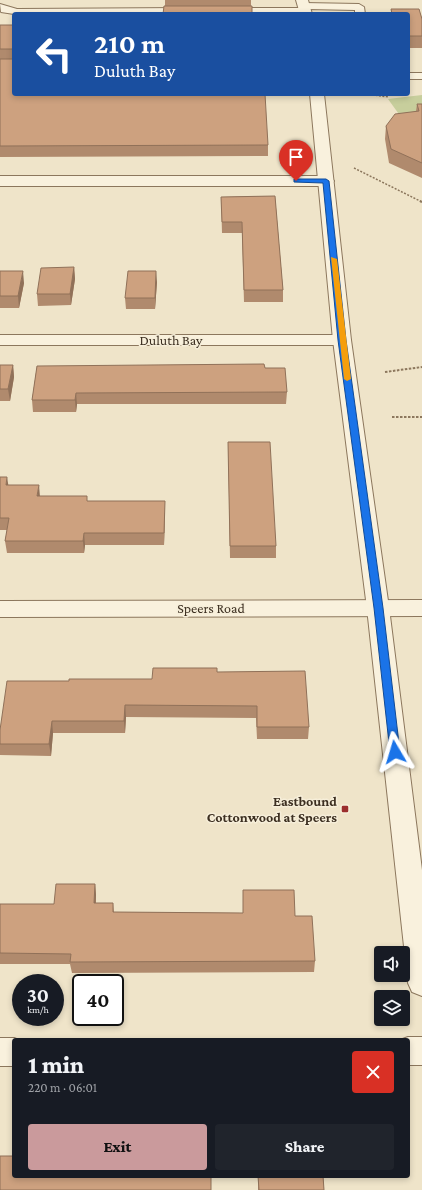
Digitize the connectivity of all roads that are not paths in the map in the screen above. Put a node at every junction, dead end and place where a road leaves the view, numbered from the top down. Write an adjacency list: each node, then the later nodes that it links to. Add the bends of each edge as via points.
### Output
1 (0, 7): 3 (lane, via 17,12)
2 (305, 8): 4 (lane); 5 (lane, via 359,7)
3 (198, 11)
4 (221, 11)
5 (360, 12)
6 (410, 76): 7 (lane)
7 (422, 76)
8 (317, 96): 10 (street)
9 (0, 181): 10 (street)
10 (326, 181): 12 (street)
11 (0, 340): 12 (street, Duluth Bay)
12 (342, 340): 13 (street)
13 (378, 608): 14 (street, Speers Road); 15 (street, Speers Road); 16 (street)
14 (422, 608)
15 (0, 609)
16 (422, 983)
17 (410, 1051): 18 (street)
18 (422, 1051)
19 (0, 1052): 20 (street)
20 (12, 1052)

